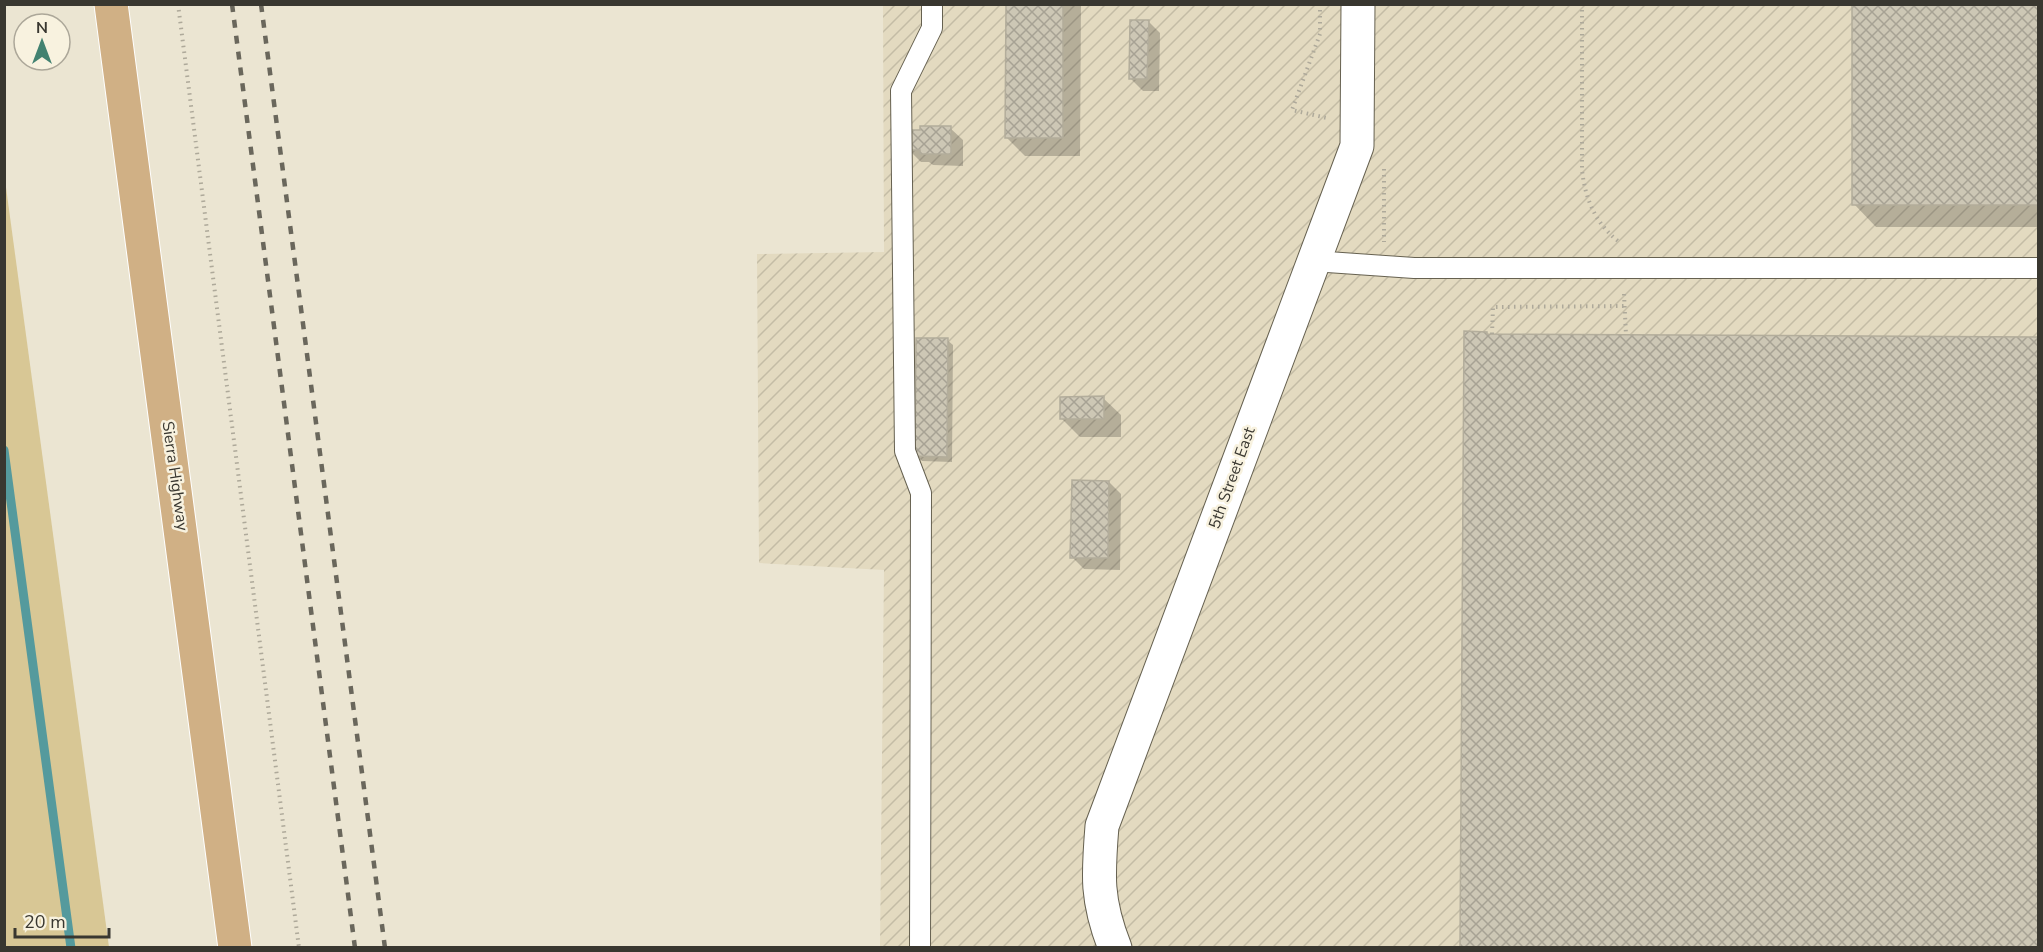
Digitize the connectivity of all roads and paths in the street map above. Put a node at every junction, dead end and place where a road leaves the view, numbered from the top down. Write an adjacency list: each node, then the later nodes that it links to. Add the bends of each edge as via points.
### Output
1 (111, 4): 17 (main road, Sierra Highway)
2 (178, 4): 18 (path)
3 (932, 4): 19 (lane, via 932,28 901,91 905,451 921,492)
4 (1320, 4): 7 (path, via 1320,34 1292,110)
5 (1358, 4): 7 (street, 5th Street East)
6 (1582, 4): 10 (path, via 1582,170 1585,192 1602,225 1623,246)
7 (1358, 125): 11 (street, 5th Street East, via 1357,146)
8 (1384, 168): 9 (path)
9 (1384, 244)
10 (1611, 246)
11 (1313, 261): 12 (lane, via 1414,268); 20 (street, 5th Street East, via 1102,826 1098,874 1102,917)
12 (1624, 268): 13 (lane); 14 (path)
13 (2038, 268)
14 (1625, 306): 15 (path, via 1493,307); 16 (path)
15 (1492, 334)
16 (1626, 335)
17 (235, 948)
18 (299, 948)
19 (920, 948)
20 (1114, 948)

